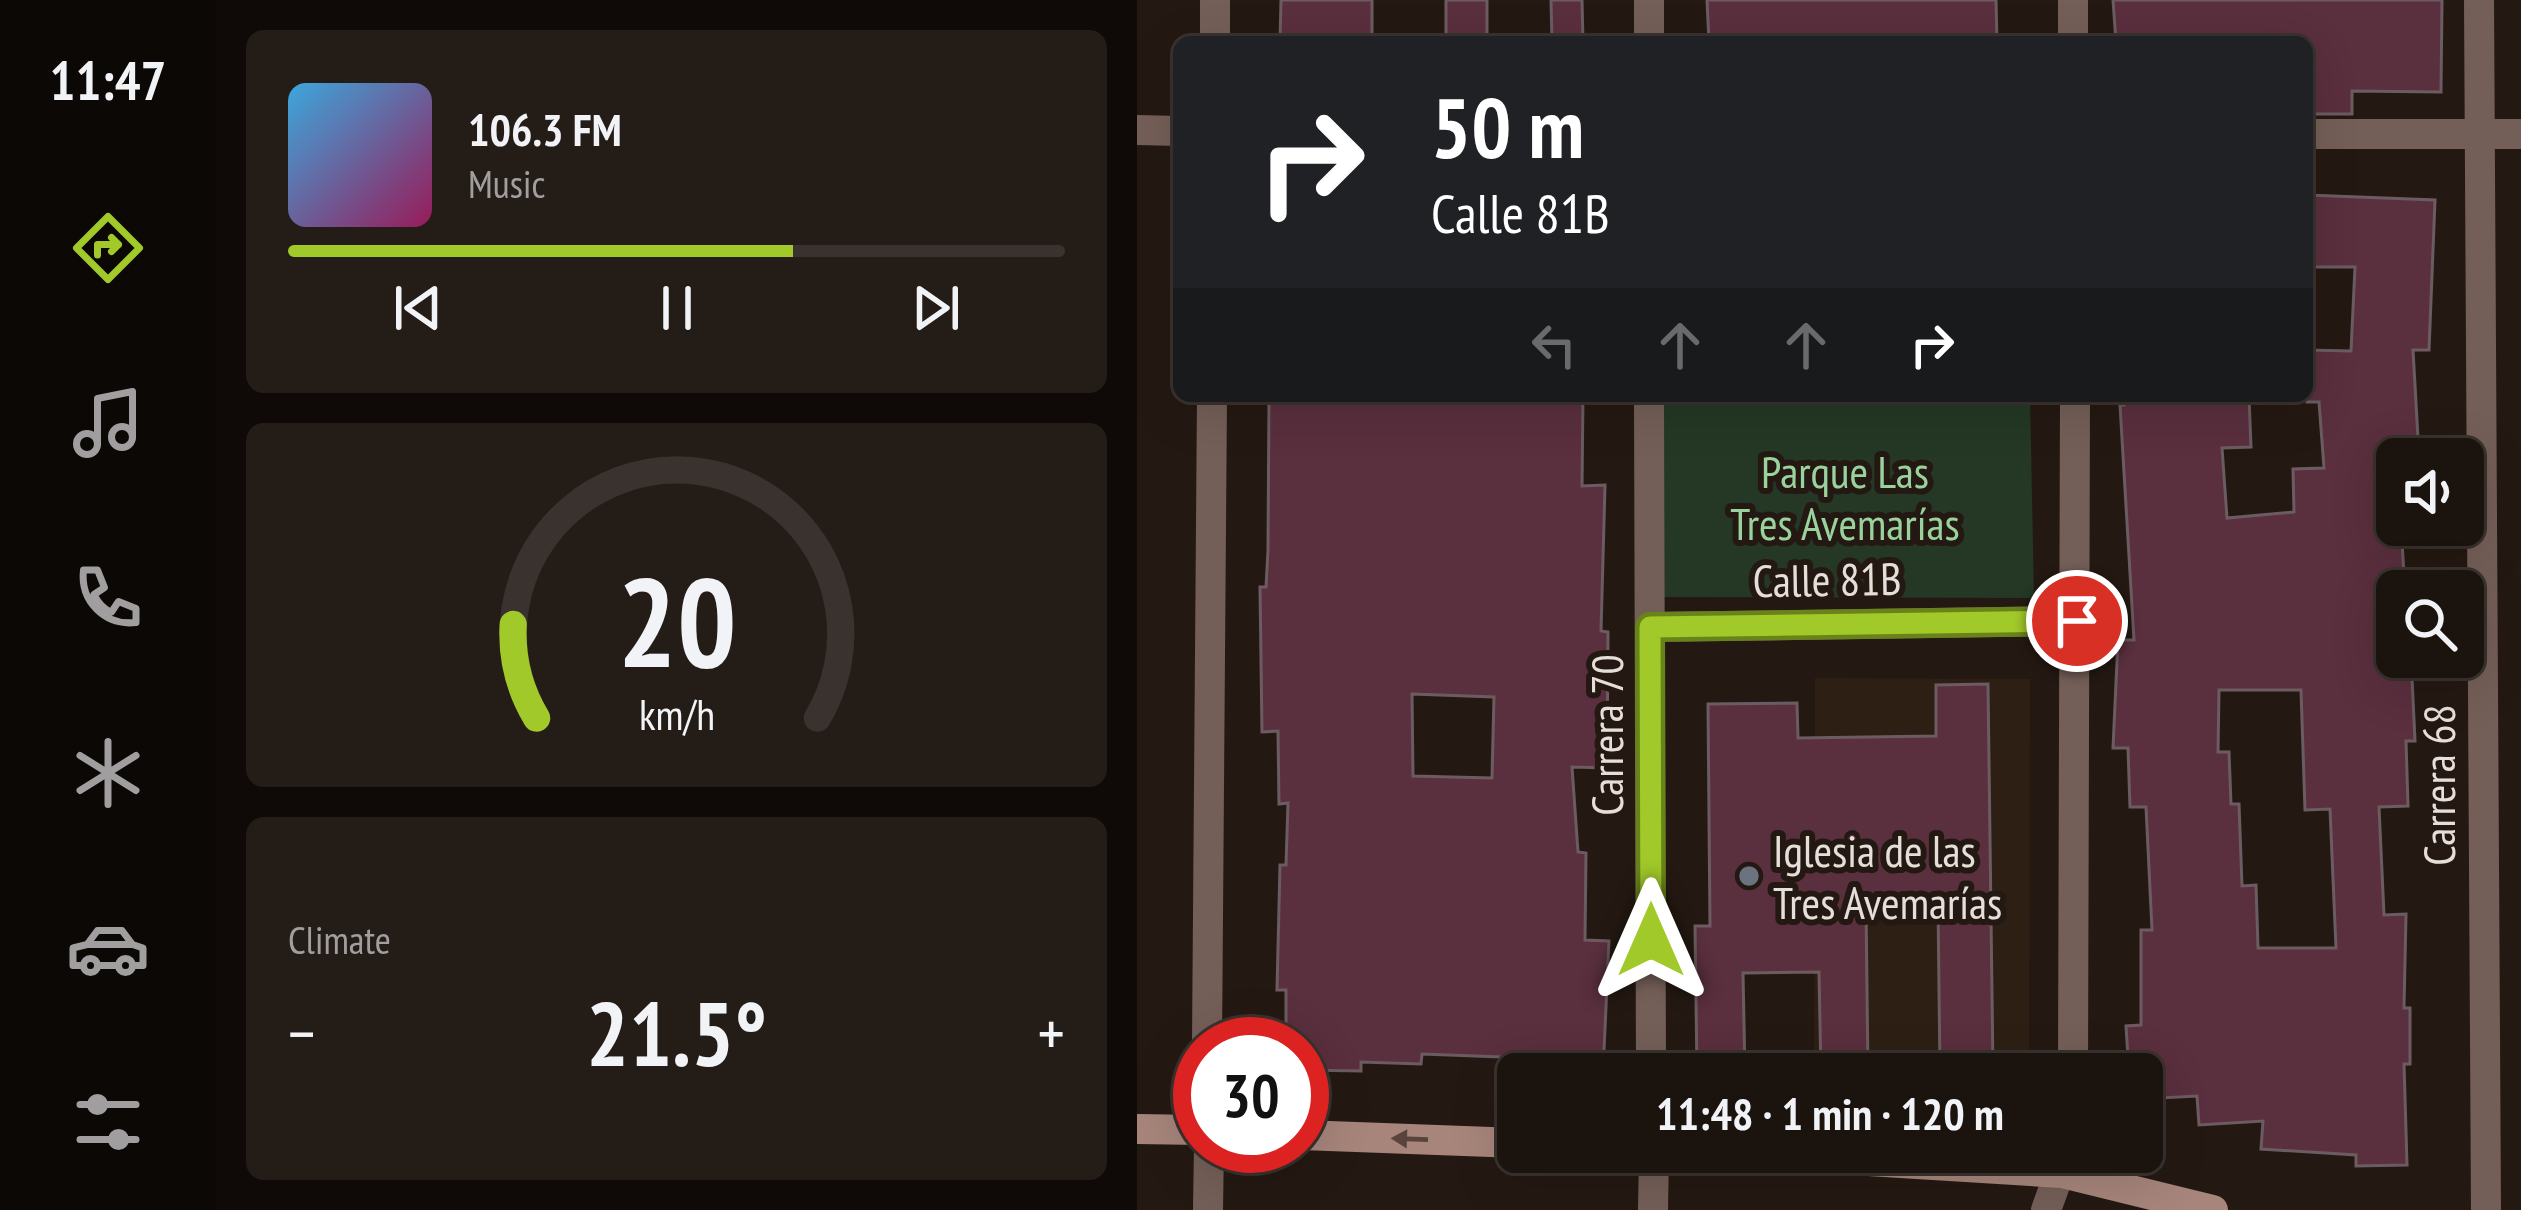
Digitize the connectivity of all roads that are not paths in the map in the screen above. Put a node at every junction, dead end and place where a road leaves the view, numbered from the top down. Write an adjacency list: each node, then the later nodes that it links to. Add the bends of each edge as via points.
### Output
1 (1215, 0): 5 (street)
2 (1649, 0): 6 (street)
3 (2073, 0): 7 (street)
4 (2479, 0): 10 (street, Carrera 68)
5 (1215, 36)
6 (1649, 36)
7 (2072, 36)
8 (1137, 130): 9 (street)
9 (1173, 131)
10 (2478, 133): 11 (street); 12 (street); 33 (street, Carrera 68)
11 (2313, 134)
12 (2521, 134)
13 (1212, 402): 18 (street)
14 (1649, 402): 17 (street, Carrera 70)
15 (2075, 402): 16 (street)
16 (2077, 621): 17 (street, Calle 81B); 20 (street)
17 (1650, 627): 19 (street, Carrera 70)
18 (1207, 1017)
19 (1651, 1053)
20 (2073, 1053)
21 (1137, 1129): 22 (street)
22 (1173, 1130)
23 (1329, 1136): 24 (street, one-way to 23)
24 (1497, 1142)
25 (1209, 1173): 29 (street)
26 (1654, 1173): 30 (street)
27 (2060, 1173): 31 (street)
28 (2096, 1173): 32 (street)
29 (1208, 1210)
30 (1653, 1210)
31 (2046, 1210)
32 (2213, 1210)
33 (2486, 1210)

